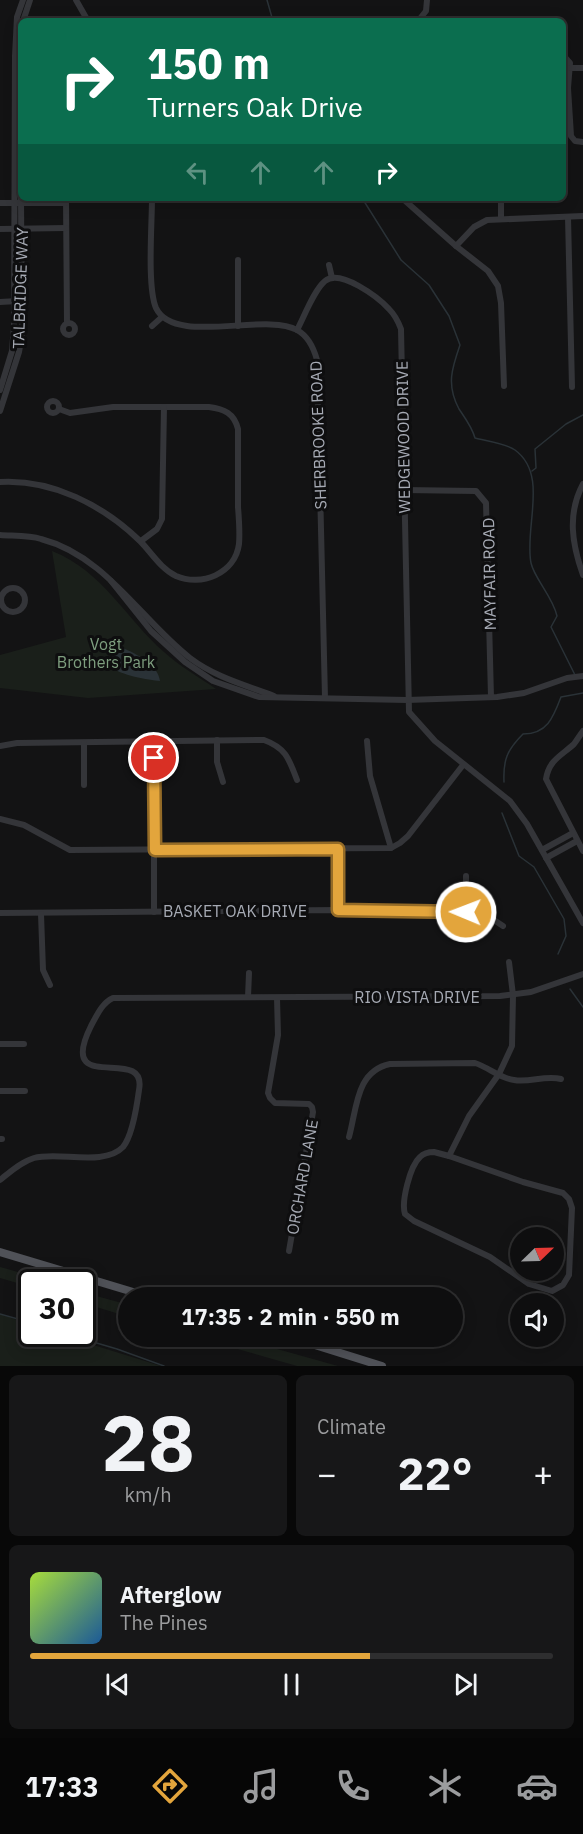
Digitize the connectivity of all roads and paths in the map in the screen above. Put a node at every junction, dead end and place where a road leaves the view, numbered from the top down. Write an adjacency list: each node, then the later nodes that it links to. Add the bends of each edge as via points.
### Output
1 (23, 0): 5 (street, TALBRIDGE WAY)
2 (30, 0): 6 (street)
3 (76, 0): 7 (street)
4 (427, 0): 8 (street)
5 (18, 18)
6 (24, 18)
7 (86, 18)
8 (420, 18)
9 (18, 20): 14 (street, TALBRIDGE WAY)
10 (566, 58): 11 (street)
11 (570, 68): 12 (street); 13 (street, via 571,136)
12 (583, 68)
13 (583, 142)
14 (18, 144)
15 (42, 201): 20 (street)
16 (66, 201): 25 (street)
17 (152, 201): 34 (street, via 151,283 155,306)
18 (407, 201): 28 (street)
19 (501, 201): 24 (street)
20 (19, 202): 21 (street); 27 (street, TALBRIDGE WAY)
21 (0, 204)
22 (583, 216): 23 (street)
23 (568, 217): 24 (street); 41 (street)
24 (501, 218): 28 (street, via 474,227)
25 (66, 228): 27 (street); 35 (street)
26 (0, 229): 27 (street)
27 (18, 229): 32 (street, TALBRIDGE WAY)
28 (456, 246): 40 (street, via 488,271 498,286)
29 (238, 260): 37 (street)
30 (329, 265): 31 (street)
31 (332, 278): 38 (street, via 324,282); 48 (street, WEDGEWOOD DRIVE, via 344,278 375,298 397,318 401,329)
32 (18, 301): 33 (street); 39 (street, TALBRIDGE WAY, via 22,335 19,352)
33 (0, 302)
34 (162, 316): 36 (street); 37 (street, via 170,322 192,326)
35 (68, 323)
36 (152, 326)
37 (238, 326): 38 (street)
38 (297, 330): 54 (street, SHERBROOKE ROAD, via 309,341 317,360)
39 (4, 380): 42 (street, TALBRIDGE WAY); 45 (street, TALBRIDGE WAY)
40 (504, 386)
41 (572, 387)
42 (0, 390)
43 (164, 407): 44 (street, via 113,407 70,413); 50 (street, via 162,519 157,529); 50 (street, via 222,408 236,421 239,545 222,573 188,580 168,571)
44 (59, 409)
45 (0, 411)
46 (0, 482): 50 (street, via 35,484 60,491 116,519)
47 (583, 484): 51 (street, via 572,518 574,547)
48 (404, 490): 53 (street, MAYFAIR ROAD, via 476,491 486,503); 55 (street, WEDGEWOOD DRIVE)
49 (0, 535): 54 (street, via 40,538 77,553 111,581 151,631 213,681 259,697)
50 (141, 541)
51 (583, 575)
52 (583, 676): 53 (street, via 524,693)
53 (491, 697): 55 (street)
54 (326, 698): 55 (street)
55 (408, 700): 62 (street, via 412,717)
56 (583, 731): 67 (street, via 552,762 546,779)
57 (217, 740): 59 (street); 63 (street, via 272,743 289,759); 64 (street, via 217,762)
58 (367, 741): 69 (street, via 370,776)
59 (154, 742): 60 (street); 71 (street)
60 (84, 743): 61 (street); 65 (street)
61 (0, 746)
62 (463, 765): 69 (street, via 408,836); 72 (street, via 510,801)
63 (297, 780)
64 (223, 782)
65 (84, 785)
66 (0, 819): 71 (street, via 24,825 70,850)
67 (573, 833): 68 (street); 72 (street)
68 (577, 841): 73 (street); 74 (street)
69 (391, 848): 70 (street)
70 (338, 849): 71 (street); 76 (street)
71 (155, 850): 77 (street)
72 (542, 850): 74 (street)
73 (583, 851)
74 (546, 858): 81 (street)
75 (466, 876): 78 (street)
76 (338, 910): 77 (street, BASKET OAK DRIVE); 78 (street, BASKET OAK DRIVE)
77 (154, 912): 80 (street, BASKET OAK DRIVE)
78 (466, 912): 82 (street, BASKET OAK DRIVE, via 485,914)
79 (0, 913): 80 (street, BASKET OAK DRIVE)
80 (41, 914): 86 (street, via 43,970)
81 (583, 923)
82 (503, 926)
83 (509, 962): 87 (street)
84 (249, 973): 88 (street)
85 (583, 974): 87 (street, RIO VISTA DRIVE)
86 (50, 985)
87 (513, 995): 89 (street, RIO VISTA DRIVE); 94 (street, via 512,1046)
88 (248, 997): 89 (street, RIO VISTA DRIVE); 100 (street, RIO VISTA DRIVE, via 107,1000 82,1043 81,1052 91,1065 120,1068 139,1078 124,1145 101,1156 36,1157)
89 (278, 998): 101 (street, ORCHARD LANE, via 278,1035 268,1093 275,1103 309,1104 313,1112)
90 (0, 1044): 91 (street)
91 (24, 1044)
92 (365, 1065): 93 (street)
93 (371, 1072): 94 (street, via 390,1064 475,1063); 98 (street, via 364,1082)
94 (499, 1074): 95 (street, via 517,1081); 99 (street, via 469,1116)
95 (561, 1079)
96 (25, 1090): 97 (street)
97 (0, 1091)
98 (349, 1137)
99 (449, 1155): 99 (street, via 569,1198 569,1275 564,1285 552,1291 529,1284 490,1257 405,1214 403,1199 417,1161 428,1153)
100 (0, 1180)
101 (289, 1251)
102 (0, 1252): 103 (main road)
103 (118, 1287)
104 (321, 1347): 105 (main road)
105 (382, 1366)

